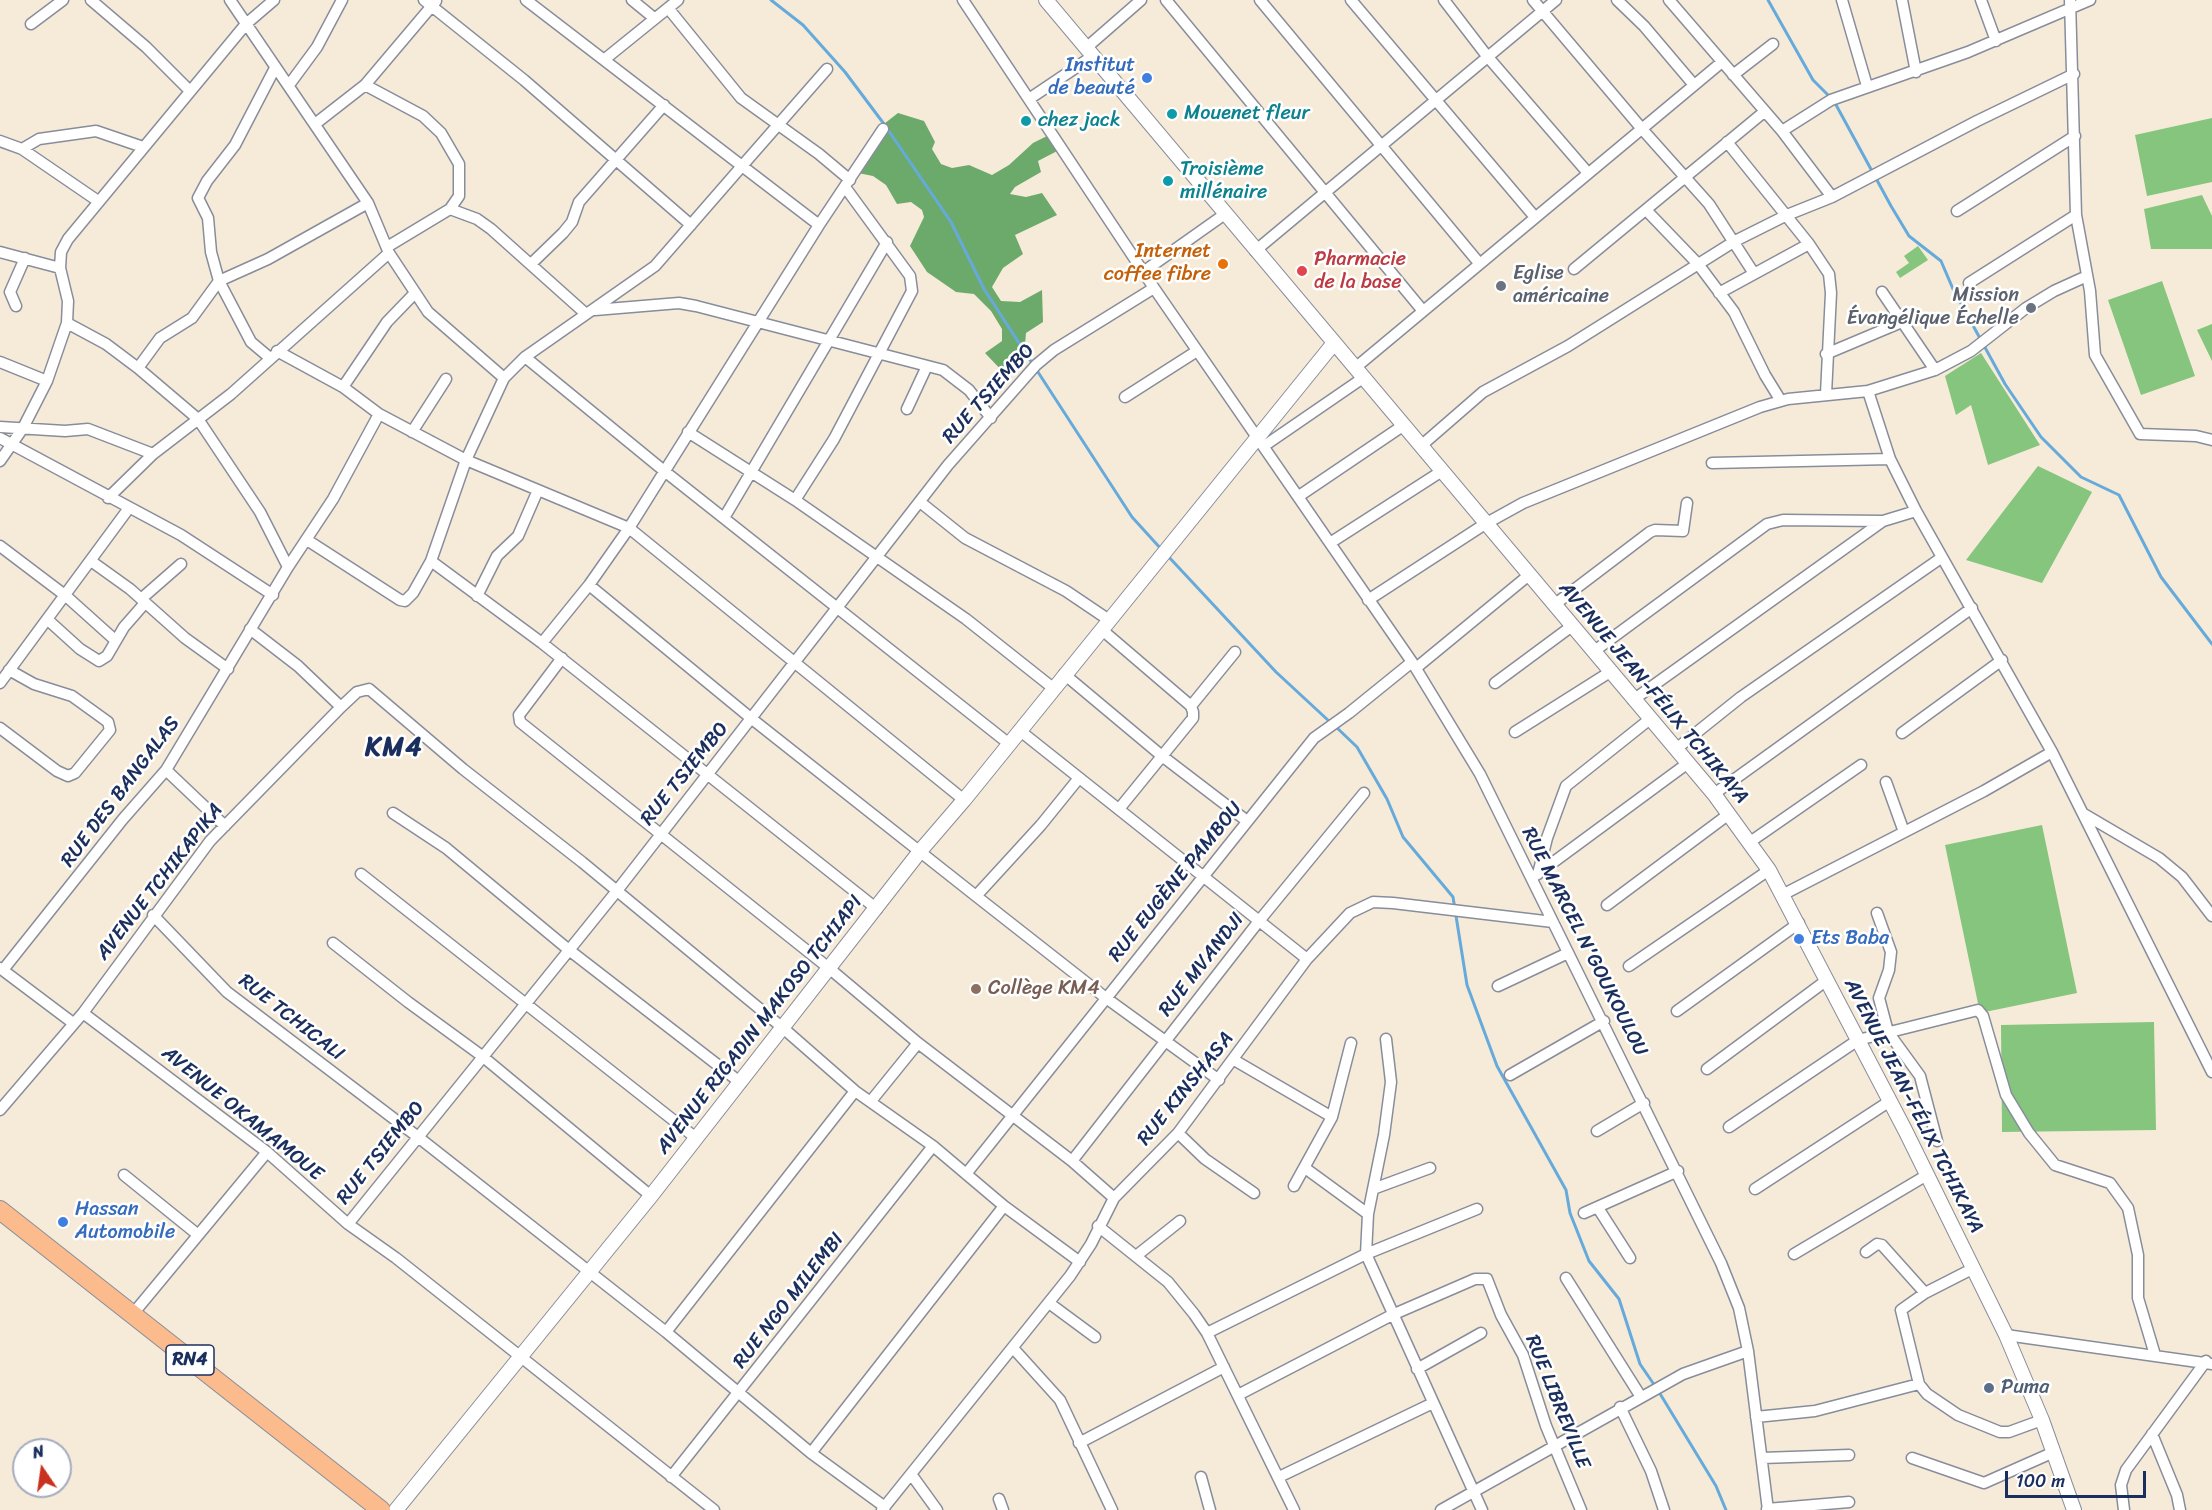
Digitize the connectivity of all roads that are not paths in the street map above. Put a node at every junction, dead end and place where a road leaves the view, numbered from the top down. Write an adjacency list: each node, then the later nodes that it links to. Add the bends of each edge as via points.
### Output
1 (63, 0): 29 (street)
2 (91, 0): 46 (street)
3 (230, 0): 30 (street)
4 (274, 0): 30 (street)
5 (342, 0): 43 (street, via 317,47)
6 (526, 0): 35 (street)
7 (632, 0): 28 (street)
8 (678, 0): 26 (street)
9 (963, 0): 47 (street, RUE MARCEL N'GOUKOULOU)
10 (1046, 0): 33 (street, AVENUE JEAN-FÉLIX TCHIKAYA)
11 (1141, 0): 33 (street)
12 (1166, 0): 67 (street)
13 (1260, 0): 59 (street)
14 (1351, 0): 48 (street)
15 (1444, 0): 34 (street)
16 (1533, 0): 27 (street)
17 (1556, 0): 27 (street)
18 (1617, 0): 42 (street)
19 (1669, 0): 36 (street)
20 (1842, 0): 45 (street)
21 (1902, 0): 39 (street)
22 (1982, 0): 31 (street)
23 (2090, 0): 25 (street)
24 (431, 2): 44 (street); 62 (street)
25 (2071, 5): 31 (street); 40 (street)
26 (668, 8): 28 (street); 52 (street, via 741,98)
27 (1542, 12): 34 (street); 54 (street)
28 (654, 18): 35 (street)
29 (31, 24)
30 (246, 24): 37 (street); 46 (street)
31 (1996, 41): 39 (street)
32 (1773, 44): 41 (street)
33 (1090, 52): 47 (street); 74 (street, AVENUE JEAN-FÉLIX TCHIKAYA)
34 (1487, 56): 48 (street); 64 (street)
35 (605, 59): 49 (street)
36 (1722, 62): 41 (street); 42 (street)
37 (275, 68): 43 (street); 95 (street, via 235,145 200,192)
38 (827, 69): 52 (street)
39 (1916, 72): 45 (street)
40 (2074, 74): 56 (street); 68 (street)
41 (1733, 75): 50 (street)
42 (1694, 84): 54 (street)
43 (289, 85): 51 (street)
44 (365, 85): 51 (street); 71 (street, via 423,116 441,133 459,164 459,196)
45 (1867, 86): 55 (street, via 1831,100)
46 (190, 91): 60 (street)
47 (1029, 99): 92 (street, RUE MARCEL N'GOUKOULOU)
48 (1435, 99): 59 (street); 77 (street)
49 (664, 105): 62 (street); 63 (street)
50 (1764, 112): 55 (street); 58 (street)
51 (315, 124): 70 (street)
52 (780, 125): 63 (street); 66 (street)
53 (883, 129): 66 (street)
54 (1642, 129): 64 (street); 65 (street)
55 (1782, 131): 68 (street)
56 (2075, 136): 73 (street); 76 (street)
57 (0, 141): 61 (street)
58 (1727, 142): 65 (street); 75 (street)
59 (1382, 145): 67 (street); 87 (street)
60 (143, 147): 61 (street, via 96,131 52,136); 69 (street)
61 (22, 149): 69 (street)
62 (617, 161): 78 (street); 88 (street, via 579,202 563,233)
63 (742, 166): 78 (street); 79 (street)
64 (1588, 172): 77 (street)
65 (1685, 178): 72 (street); 81 (street)
66 (847, 184): 79 (street); 80 (street)
67 (1324, 192): 84 (street); 102 (street)
68 (1832, 197): 75 (street)
69 (98, 201): 90 (street, via 68,239 61,252)
70 (368, 203): 83 (street); 95 (street, via 268,259)
71 (450, 208): 83 (street); 88 (street, via 477,219)
72 (1647, 211): 89 (street); 91 (street)
73 (1957, 211)
74 (1225, 214): 84 (street, AVENUE JEAN-FÉLIX TCHIKAYA); 92 (street)
75 (1787, 215): 81 (street); 82 (street)
76 (2076, 215): 94 (street); 96 (street)
77 (1534, 216): 87 (street)
78 (691, 225): 103 (street, via 655,266)
79 (819, 225): 104 (street)
80 (887, 242): 107 (street); 110 (street, via 913,283)
81 (1735, 242): 89 (street); 93 (street)
82 (1809, 244): 93 (street); 111 (street, via 1828,274 1832,293)
83 (388, 250): 99 (street); 112 (street)
84 (1255, 251): 108 (street, AVENUE JEAN-FÉLIX TCHIKAYA)
85 (0, 252): 86 (street)
86 (25, 258): 90 (street); 101 (street, via 10,292)
87 (1479, 263): 102 (street)
88 (531, 264): 103 (street)
89 (1698, 264): 100 (street); 140 (street, via 1568,346 1483,392)
90 (60, 268): 106 (street, via 68,302)
91 (1574, 269)
92 (1143, 272): 97 (street, RUE MARCEL N'GOUKOULOU)
93 (1753, 272): 100 (street)
94 (2087, 276): 117 (street, via 2044,297 1971,351); 137 (street, via 2094,355 2138,432 2144,436 2196,436)
95 (219, 281): 112 (street, via 251,342); 116 (street, via 192,318 160,338)
96 (1969, 284)
97 (1154, 288): 109 (street, RUE MARCEL N'GOUKOULOU); 129 (street, RUE TSIEMBO, via 1054,350)
98 (1882, 292): 105 (street)
99 (415, 293): 119 (street, via 443,328); 122 (street, via 387,322)
100 (1719, 293): 126 (street, via 1745,330)
101 (16, 306)
102 (1423, 311): 118 (street)
103 (590, 312): 104 (street, via 679,303); 113 (street)
104 (758, 321): 107 (street); 135 (street)
105 (1902, 322): 111 (street); 117 (street)
106 (67, 323): 116 (street, via 106,344); 121 (street)
107 (827, 339): 110 (street); 147 (street)
108 (1334, 343): 118 (street, AVENUE JEAN-FÉLIX TCHIKAYA); 138 (street, AVENUE RIGADIN MAKOSO TCHIAPI)
109 (1197, 351): 125 (street); 138 (street, RUE MARCEL N'GOUKOULOU)
110 (878, 353): 115 (street); 152 (street, via 834,439)
111 (1826, 354): 124 (street)
112 (273, 355): 122 (street); 130 (street)
113 (525, 357): 119 (street); 146 (street)
114 (0, 362): 121 (street)
115 (927, 366): 127 (street); 129 (street, via 956,378)
116 (138, 368): 130 (street)
117 (1935, 370): 123 (street)
118 (1359, 373): 131 (street, AVENUE JEAN-FÉLIX TCHIKAYA); 138 (street)
119 (504, 378): 143 (street)
120 (446, 379): 134 (street)
121 (47, 381): 133 (street)
122 (343, 387): 128 (street)
123 (1868, 390): 124 (street); 142 (street)
124 (1826, 394): 126 (street)
125 (1125, 397)
126 (1781, 400): 159 (street, via 1523,503)
127 (907, 409)
128 (379, 414): 134 (street); 161 (street, RUE DES BANGALAS)
129 (991, 417): 153 (street, RUE TSIEMBO)
130 (198, 419): 141 (street); 169 (street, via 260,512)
131 (1404, 425): 140 (street, AVENUE JEAN-FÉLIX TCHIKAYA); 150 (street)
132 (0, 427): 133 (street)
133 (23, 428): 139 (street); 141 (street, via 88,429)
134 (412, 432): 143 (street)
135 (688, 432): 146 (street); 147 (street)
136 (0, 438): 139 (street)
137 (2212, 440)
138 (1261, 441): 150 (street, RUE MARCEL N'GOUKOULOU); 181 (street, AVENUE RIGADIN MAKOSO TCHIAPI, via 1164,550)
139 (11, 445): 144 (street); 151 (street)
140 (1422, 445): 148 (street, AVENUE JEAN-FÉLIX TCHIKAYA)
141 (153, 454): 151 (street)
142 (1890, 459): 145 (street); 156 (street)
143 (466, 460): 149 (street); 167 (street)
144 (0, 461)
145 (1713, 464)
146 (663, 470): 157 (street); 160 (street)
147 (750, 471): 152 (street); 157 (street)
148 (1442, 471): 159 (street, AVENUE JEAN-FÉLIX TCHIKAYA); 162 (street)
149 (538, 490): 160 (street); 174 (street, via 518,536 497,556)
150 (1299, 496): 162 (street, RUE MARCEL N'GOUKOULOU)
151 (108, 498): 155 (street)
152 (795, 500): 164 (street)
153 (921, 502): 164 (street, RUE TSIEMBO); 181 (street, via 965,538 1066,591)
154 (1687, 503): 177 (street, via 1683,531 1650,532)
155 (129, 508): 166 (street); 172 (street, via 181,535)
156 (1916, 511): 158 (street); 165 (street)
157 (724, 518): 178 (street)
158 (1883, 521): 187 (street, via 1783,519 1767,524); 199 (street)
159 (1485, 524): 170 (street, AVENUE JEAN-FÉLIX TCHIKAYA); 175 (street)
160 (629, 528): 171 (street); 190 (street)
161 (307, 540): 167 (street, via 402,601 412,593); 169 (street, RUE DES BANGALAS)
162 (1330, 543): 175 (street, RUE MARCEL N'GOUKOULOU)
163 (0, 546): 173 (street)
164 (878, 557): 178 (street, RUE TSIEMBO); 198 (street, via 966,619)
165 (1941, 558): 179 (street); 209 (street, via 1741,697)
166 (91, 561): 173 (street); 176 (street)
167 (430, 561): 174 (street)
168 (181, 564): 176 (street)
169 (288, 567): 172 (street, RUE DES BANGALAS)
170 (1529, 575): 177 (street, AVENUE JEAN-FÉLIX TCHIKAYA); 191 (street, RUE EUGÈNE PAMBOU)
171 (589, 585): 185 (street); 202 (street)
172 (273, 595): 183 (street, RUE DES BANGALAS)
173 (66, 596): 180 (street); 184 (street)
174 (477, 596): 185 (street)
175 (1368, 600): 191 (street, RUE MARCEL N'GOUKOULOU)
176 (143, 601): 184 (street); 192 (street)
177 (1554, 605): 182 (street, AVENUE JEAN-FÉLIX TCHIKAYA)
178 (839, 608): 190 (street, RUE TSIEMBO); 208 (street)
179 (1972, 608): 189 (street); 219 (street)
180 (48, 620): 184 (street, via 95,660 107,657); 193 (street)
181 (1105, 625): 195 (street, AVENUE RIGADIN MAKOSO TCHIAPI); 200 (street)
182 (1572, 626): 187 (street, AVENUE JEAN-FÉLIX TCHIKAYA); 197 (street)
183 (250, 629): 192 (street, RUE DES BANGALAS); 201 (street, via 298,666)
184 (115, 640)
185 (542, 643): 188 (street)
186 (1235, 652): 200 (street)
187 (1593, 652): 194 (street, AVENUE JEAN-FÉLIX TCHIKAYA)
188 (562, 658): 215 (street); 228 (street, via 519,715 520,722)
189 (2002, 660): 207 (street); 210 (street)
190 (795, 662): 202 (street, RUE TSIEMBO); 220 (street)
191 (1414, 665): 225 (street, RUE EUGÈNE PAMBOU, via 1321,731); 233 (street, RUE MARCEL N'GOUKOULOU, via 1474,764)
192 (228, 669): 214 (street, RUE DES BANGALAS)
193 (9, 670): 196 (street); 204 (street, via 34,684 72,696 108,722 110,730 75,773 68,776)
194 (1610, 672): 199 (street, AVENUE JEAN-FÉLIX TCHIKAYA); 206 (street)
195 (1064, 674): 198 (street, AVENUE RIGADIN MAKOSO TCHIAPI); 211 (street)
196 (0, 683)
197 (1495, 683)
198 (1053, 688): 205 (street, AVENUE RIGADIN MAKOSO TCHIAPI)
199 (1633, 700): 203 (street, AVENUE JEAN-FÉLIX TCHIKAYA)
200 (1191, 706): 211 (street, via 1193,718)
201 (341, 707): 226 (street, AVENUE TCHIKAPIKA); 235 (street, AVENUE TCHIKAPIKA, via 364,689 375,692 463,769)
202 (752, 719): 215 (street, RUE TSIEMBO); 230 (street)
203 (1650, 719): 209 (street, AVENUE JEAN-FÉLIX TCHIKAYA); 233 (street, via 1566,786)
204 (0, 729)
205 (1019, 730): 208 (street, AVENUE RIGADIN MAKOSO TCHIAPI); 216 (street)
206 (1515, 732)
207 (1902, 733)
208 (1008, 743): 220 (street, AVENUE RIGADIN MAKOSO TCHIAPI)
209 (1676, 749): 212 (street, AVENUE JEAN-FÉLIX TCHIKAYA)
210 (2052, 752): 224 (street); 227 (street)
211 (1162, 756): 221 (street); 225 (street)
212 (1688, 763): 219 (street, AVENUE JEAN-FÉLIX TCHIKAYA); 233 (street)
213 (1861, 765): 229 (street)
214 (166, 770): 226 (street); 251 (street, RUE DES BANGALAS)
215 (706, 774): 228 (street, RUE TSIEMBO); 239 (street)
216 (1079, 778): 221 (street); 237 (street)
217 (1886, 782): 227 (street)
218 (1364, 793): 243 (street, RUE MVANDJI)
219 (1714, 794): 223 (street, AVENUE JEAN-FÉLIX TCHIKAYA)
220 (964, 800): 230 (street, AVENUE RIGADIN MAKOSO TCHIAPI)
221 (1119, 809): 234 (street)
222 (393, 813): 247 (street, via 446,849)
223 (1729, 814): 229 (street, AVENUE JEAN-FÉLIX TCHIKAYA); 238 (street)
224 (2084, 814): 242 (street, via 2160,858); 271 (street)
225 (1247, 822): 234 (street, RUE EUGÈNE PAMBOU)
226 (225, 825): 241 (street, AVENUE TCHIKAPIKA)
227 (1904, 832): 236 (street)
228 (659, 834): 235 (street, RUE TSIEMBO); 252 (street)
229 (1750, 842): 231 (street, AVENUE JEAN-FÉLIX TCHIKAYA)
230 (921, 850): 237 (street); 239 (street, AVENUE RIGADIN MAKOSO TCHIAPI)
231 (1769, 870): 236 (street, AVENUE JEAN-FÉLIX TCHIKAYA); 250 (street)
232 (362, 874): 256 (street)
233 (1534, 876): 244 (street, RUE MARCEL N'GOUKOULOU)
234 (1205, 878): 243 (street); 255 (street, RUE EUGÈNE PAMBOU)
235 (616, 891): 247 (street, RUE TSIEMBO); 261 (street)
236 (1784, 894): 245 (street, AVENUE JEAN-FÉLIX TCHIKAYA)
237 (976, 896): 255 (street)
238 (1607, 905)
239 (876, 909): 252 (street, AVENUE RIGADIN MAKOSO TCHIAPI)
240 (1877, 913): 262 (street, via 1891,952 1879,998)
241 (153, 915): 258 (street, AVENUE TCHIKAPIKA); 285 (street, RUE TCHICALI, via 227,992)
242 (2212, 916)
243 (1259, 921): 249 (street); 265 (street, RUE MVANDJI)
244 (1553, 922): 248 (street, RUE MARCEL N'GOUKOULOU); 249 (street, RUE KINSHASA, via 1373,902 1350,913)
245 (1798, 923): 253 (street, AVENUE JEAN-FÉLIX TCHIKAYA); 257 (street)
246 (333, 943): 268 (street)
247 (569, 950): 256 (street, RUE TSIEMBO); 274 (street)
248 (1568, 952): 254 (street); 259 (street, RUE MARCEL N'GOUKOULOU)
249 (1308, 959): 269 (street, RUE KINSHASA)
250 (1629, 966)
251 (2, 969): 260 (street)
252 (830, 969): 261 (street, AVENUE RIGADIN MAKOSO TCHIAPI); 266 (street)
253 (1827, 980): 264 (street, AVENUE JEAN-FÉLIX TCHIKAYA); 270 (street)
254 (1498, 986)
255 (1106, 998): 265 (street); 280 (street, RUE EUGÈNE PAMBOU)
256 (525, 1003): 268 (street, RUE TSIEMBO); 286 (street)
257 (1677, 1011)
258 (83, 1013): 260 (street, AVENUE TCHIKAPIKA); 289 (street, AVENUE OKAMAMOUE)
259 (1604, 1021): 272 (street); 278 (street, RUE MARCEL N'GOUKOULOU)
260 (73, 1023): 279 (street, AVENUE TCHIKAPIKA)
261 (783, 1028): 274 (street, AVENUE RIGADIN MAKOSO TCHIAPI); 275 (street)
262 (1888, 1032): 264 (street); 287 (street, via 1920,1076); 334 (street, via 1974,1010 1983,1016 2006,1095 2029,1133 2055,1165 2110,1183 2128,1208 2138,1255 2138,1298)
263 (1386, 1039): 298 (street, via 1391,1082)
264 (1858, 1040): 277 (street, AVENUE JEAN-FÉLIX TCHIKAYA); 282 (street)
265 (1166, 1041): 273 (street); 290 (street, RUE MVANDJI)
266 (918, 1043): 276 (street); 280 (street)
267 (1351, 1043): 281 (street)
268 (482, 1056): 285 (street, RUE TSIEMBO); 301 (street)
269 (1234, 1060): 273 (street, RUE KINSHASA); 281 (street)
270 (1707, 1069)
271 (2212, 1072)
272 (1510, 1076)
273 (1219, 1080): 284 (street, RUE KINSHASA)
274 (741, 1083): 286 (street, AVENUE RIGADIN MAKOSO TCHIAPI)
275 (855, 1091): 276 (street); 327 (street)
276 (870, 1101): 288 (street)
277 (1890, 1101): 296 (street, AVENUE JEAN-FÉLIX TCHIKAYA); 299 (street)
278 (1644, 1102): 283 (street); 293 (street, RUE MARCEL N'GOUKOULOU)
279 (2, 1105)
280 (1010, 1115): 290 (street); 294 (street, RUE EUGÈNE PAMBOU)
281 (1332, 1117): 291 (street)
282 (1729, 1127)
283 (1597, 1131)
284 (1178, 1133): 300 (street, via 1210,1163); 302 (street, RUE KINSHASA)
285 (418, 1137): 311 (street, RUE TSIEMBO); 321 (street, RUE TCHICALI)
286 (696, 1138): 301 (street, AVENUE RIGADIN MAKOSO TCHIAPI)
287 (1937, 1142)
288 (933, 1146): 294 (street); 340 (street, RUE NGO MILEMBI)
289 (267, 1152): 311 (street, AVENUE OKAMAMOUE); 313 (street)
290 (1072, 1161): 302 (street)
291 (1305, 1168): 297 (street); 308 (street)
292 (1430, 1168): 298 (street)
293 (1678, 1171): 304 (street); 333 (street, RUE MARCEL N'GOUKOULOU, via 1732,1290)
294 (966, 1174): 303 (street)
295 (124, 1175): 313 (street)
296 (1927, 1175): 316 (street); 320 (street, AVENUE JEAN-FÉLIX TCHIKAYA)
297 (1294, 1186)
298 (1373, 1189): 308 (street)
299 (1755, 1189)
300 (1254, 1193)
301 (651, 1196): 321 (street, AVENUE RIGADIN MAKOSO TCHIAPI)
302 (1114, 1198): 312 (street, RUE KINSHASA)
303 (1004, 1206): 319 (street); 351 (street)
304 (1598, 1208): 307 (street); 318 (street)
305 (1477, 1209): 315 (street)
306 (0, 1210): 325 (highway, RN4)
307 (1584, 1213)
308 (1368, 1214): 315 (street)
309 (1180, 1221): 317 (street)
310 (0, 1223): 363 (highway, RN4)
311 (348, 1224): 335 (street, AVENUE OKAMAMOUE)
312 (1098, 1226): 317 (street); 319 (street, RUE KINSHASA)
313 (198, 1234): 325 (street)
314 (1866, 1252): 323 (street, via 1882,1245)
315 (1366, 1254): 326 (street); 328 (street)
316 (1794, 1254)
317 (1136, 1256): 328 (street, via 1181,1296)
318 (1630, 1257)
319 (1080, 1262): 324 (street, RUE KINSHASA)
320 (1974, 1268): 323 (street); 330 (street, AVENUE JEAN-FÉLIX TCHIKAYA)
321 (588, 1273): 327 (street, RUE TCHICALI); 335 (street, AVENUE RIGADIN MAKOSO TCHIAPI)
322 (1566, 1278): 342 (street)
323 (1925, 1293): 339 (street, via 1900,1310)
324 (1049, 1303): 331 (street); 332 (street, RUE KINSHASA)
325 (132, 1315): 364 (highway, RN4)
326 (1392, 1316): 338 (street); 341 (street); 349 (street, RUE LIBREVILLE, via 1487,1279 1523,1355)
327 (666, 1332): 340 (street, RUE TCHICALI)
328 (1207, 1333): 337 (street)
329 (1481, 1333): 338 (street)
330 (2007, 1335): 334 (street); 346 (street, AVENUE JEAN-FÉLIX TCHIKAYA)
331 (1095, 1337)
332 (1013, 1348): 348 (street, via 1055,1393); 355 (street, RUE KINSHASA)
333 (1748, 1351): 342 (street, via 1704,1365); 345 (street, RUE MARCEL N'GOUKOULOU)
334 (2155, 1356): 336 (street)
335 (519, 1357): 357 (street, AVENUE OKAMAMOUE); 365 (street, AVENUE RIGADIN MAKOSO TCHIAPI)
336 (2209, 1361): 347 (street)
337 (1224, 1366): 341 (street); 348 (street)
338 (1417, 1369): 343 (street)
339 (1919, 1384): 345 (street, via 1815,1411); 346 (street, via 1958,1416 1991,1429 2009,1432)
340 (740, 1393): 351 (street, RUE TCHICALI); 357 (street, RUE NGO MILEMBI)
341 (1238, 1395): 358 (street)
342 (1641, 1397): 344 (street)
343 (1433, 1403): 358 (street); 359 (street)
344 (1620, 1407): 349 (street); 375 (street, via 1651,1471)
345 (1756, 1417): 353 (street, RUE MARCEL N'GOUKOULOU)
346 (2042, 1420): 350 (street, AVENUE JEAN-FÉLIX TCHIKAYA)
347 (2152, 1434): 378 (street, via 2122,1479); 379 (street)
348 (1079, 1443): 369 (street)
349 (1554, 1447): 359 (street); 374 (street, RUE LIBREVILLE)
350 (2054, 1452): 354 (street, via 1984,1484); 377 (street, AVENUE JEAN-FÉLIX TCHIKAYA)
351 (811, 1453): 362 (street, RUE TCHICALI)
352 (1849, 1455): 353 (street)
353 (1762, 1458): 376 (street, RUE MARCEL N'GOUKOULOU)
354 (1912, 1458)
355 (911, 1474): 362 (street, RUE KINSHASA); 367 (street)
356 (1201, 1477): 370 (street)
357 (671, 1478): 366 (street, AVENUE OKAMAMOUE)
358 (1279, 1478): 371 (street)
359 (1474, 1493): 372 (street); 373 (street)
360 (999, 1499): 368 (street)
361 (1849, 1502): 376 (street)
362 (884, 1508)
363 (362, 1510)
364 (381, 1510)
365 (396, 1510)
366 (714, 1510)
367 (937, 1510)
368 (1003, 1510)
369 (1112, 1510)
370 (1210, 1510)
371 (1294, 1510)
372 (1441, 1510)
373 (1482, 1510)
374 (1581, 1510)
375 (1664, 1510)
376 (1768, 1510)
377 (2074, 1510)
378 (2124, 1510)
379 (2180, 1510)

